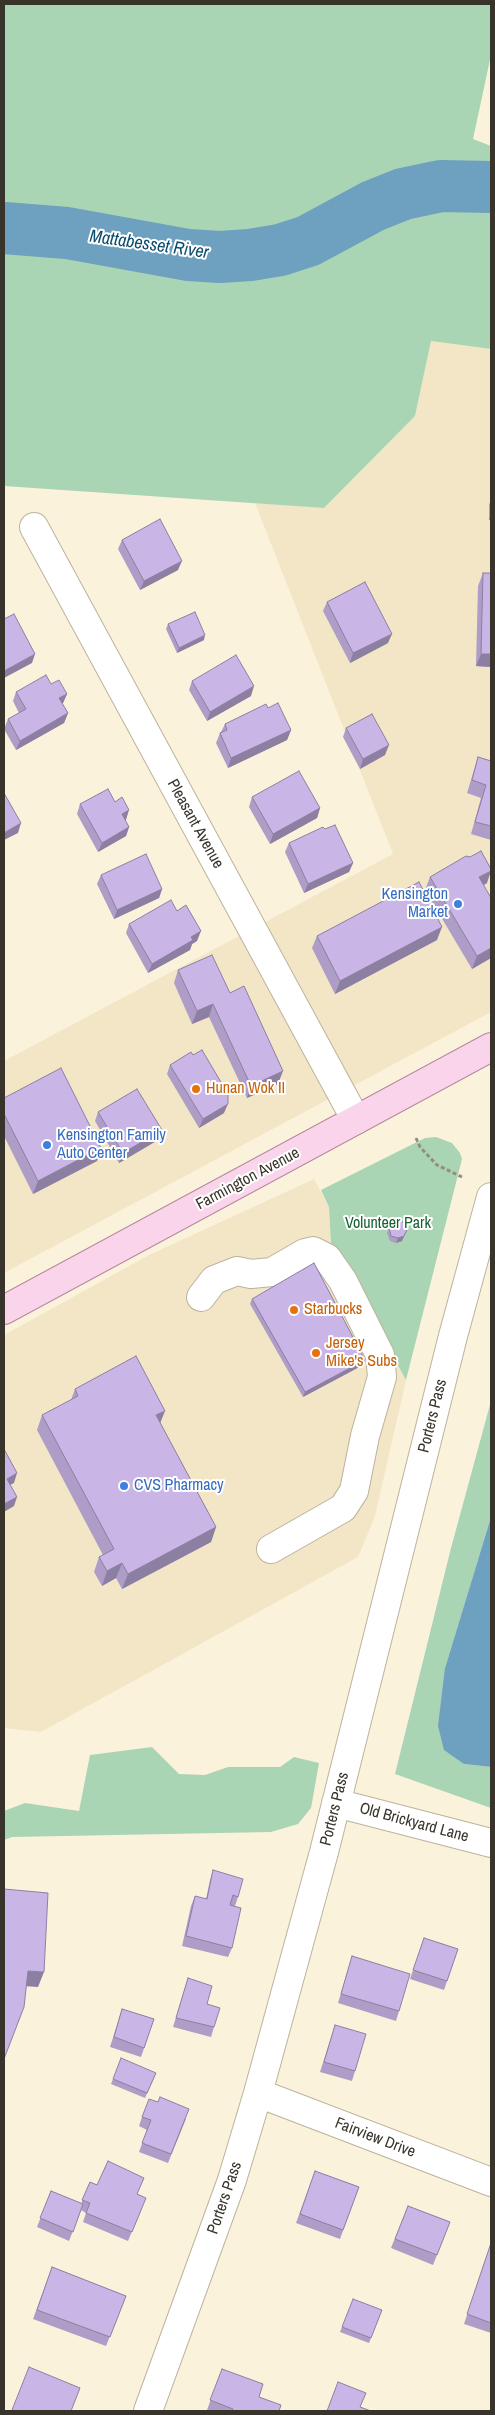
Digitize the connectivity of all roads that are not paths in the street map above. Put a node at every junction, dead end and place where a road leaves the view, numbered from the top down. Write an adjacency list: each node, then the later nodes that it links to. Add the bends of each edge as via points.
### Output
1 (34, 527): 3 (street, Pleasant Avenue)
2 (491, 1047): 3 (main road, Farmington Avenue)
3 (356, 1120): 6 (main road, Farmington Avenue)
4 (491, 1197): 8 (street, Porters Pass)
5 (201, 1297): 7 (street, via 214,1280 237,1271 251,1274 272,1272 305,1253 313,1252 327,1258 343,1281 380,1355 382,1377 365,1436 354,1492 343,1508)
6 (4, 1310)
7 (271, 1549)
8 (336, 1802): 9 (street, Old Brickyard Lane); 10 (street, Porters Pass)
9 (491, 1843)
10 (258, 2093): 11 (street, Fairview Drive); 12 (street, Porters Pass, via 232,2180)
11 (491, 2182)
12 (148, 2411)

